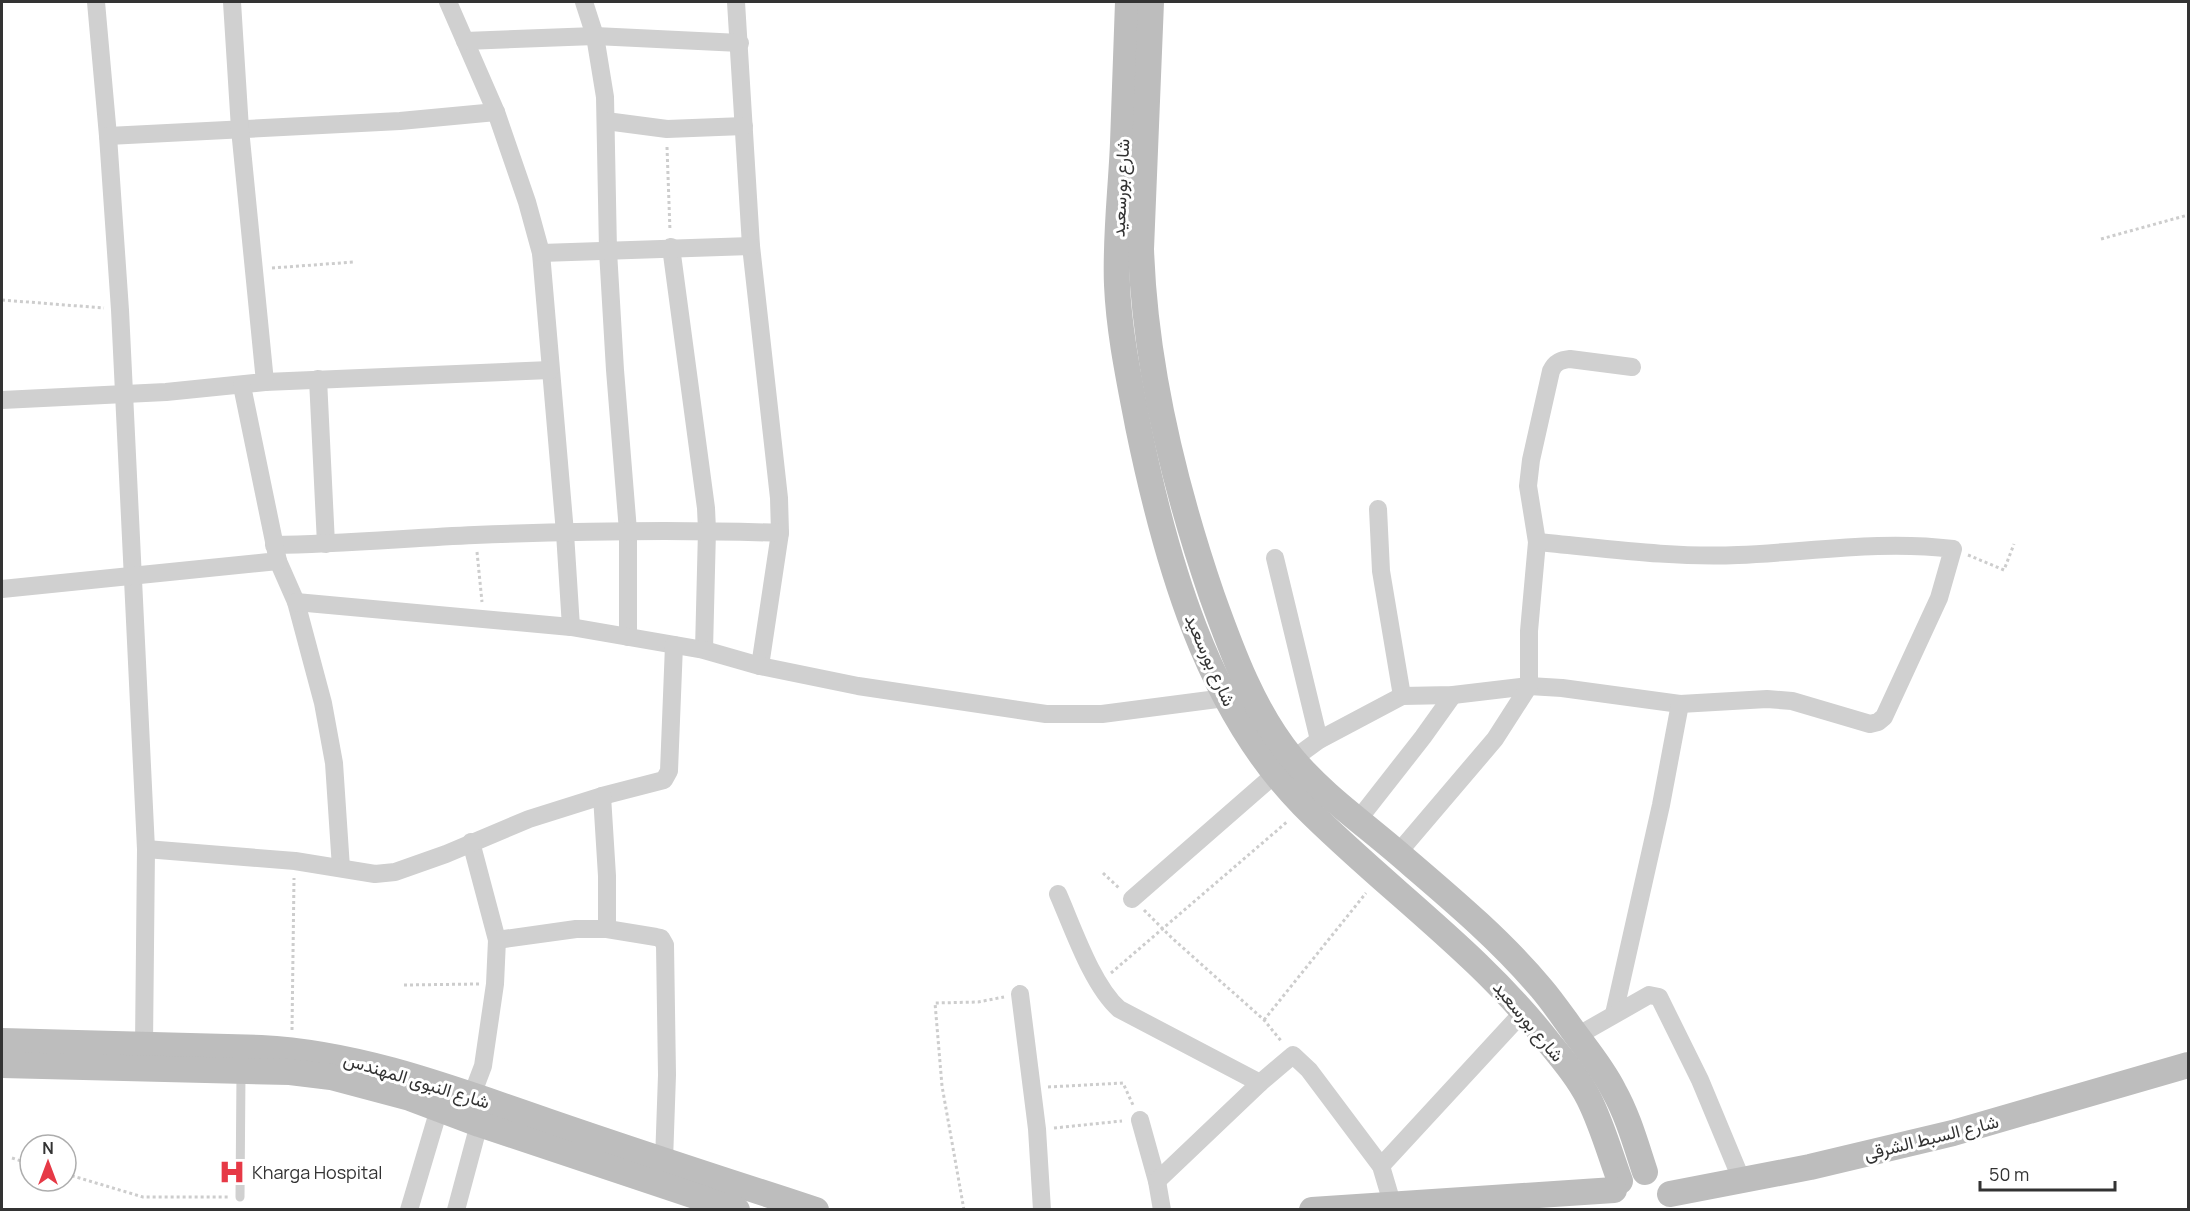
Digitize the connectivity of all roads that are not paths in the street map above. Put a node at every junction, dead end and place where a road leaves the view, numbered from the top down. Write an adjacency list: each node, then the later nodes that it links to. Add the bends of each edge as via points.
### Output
1 (96, 2): 15 (street)
2 (232, 2): 14 (street)
3 (448, 2): 9 (street)
4 (584, 2): 8 (street)
5 (736, 2): 10 (street)
6 (1128, 2): 41 (street, شارع بورسعيد, via 1117,248 1120,328 1149,480)
7 (1151, 2): 39 (street, شارع بورسعيد, via 1141,249 1143,296 1157,389 1176,473)
8 (596, 36): 9 (street); 10 (street); 12 (street)
9 (465, 41): 11 (street)
10 (740, 43): 13 (street)
11 (496, 112): 14 (street); 19 (street)
12 (606, 121): 13 (street, via 667,129); 18 (street)
13 (744, 126): 16 (street)
14 (240, 129): 15 (street); 23 (street)
15 (108, 136): 25 (street)
16 (751, 246): 17 (street); 31 (street)
17 (671, 248): 18 (street); 28 (street)
18 (608, 251): 19 (street); 29 (street)
19 (541, 253): 21 (street)
20 (1632, 367): 32 (street, via 1570,359 1554,365 1528,486)
21 (550, 370): 22 (street); 30 (street)
22 (318, 379): 23 (street); 33 (street)
23 (265, 382): 24 (street)
24 (242, 386): 25 (street); 34 (street)
25 (123, 394): 26 (street); 36 (street)
26 (2, 400)
27 (1378, 509): 48 (street, via 1381,571)
28 (707, 530): 29 (street); 31 (street); 44 (street)
29 (628, 531): 30 (street); 42 (street)
30 (565, 533): 33 (street); 40 (street)
31 (780, 533): 45 (street)
32 (1537, 542): 46 (street, via 1529,631); 50 (street, via 1735,556 1918,545 1953,549 1939,598 1884,717 1878,722 1870,724 1792,701)
33 (326, 544): 34 (street)
34 (276, 553): 36 (street); 38 (street)
35 (1275, 558): 51 (street)
36 (131, 575): 37 (street); 56 (street)
37 (2, 589)
38 (296, 602): 40 (street); 58 (street, via 334,763)
39 (1222, 623): 41 (street); 52 (street, شارع بورسعيد, via 1252,694 1274,733)
40 (571, 627): 42 (street)
41 (1197, 632): 49 (street, شارع بورسعيد)
42 (628, 637): 43 (street)
43 (674, 645): 44 (street); 53 (street, via 668,775 650,785)
44 (704, 650): 45 (street)
45 (760, 666): 49 (street, via 858,686 1046,714 1102,714)
46 (1529, 686): 47 (street); 50 (street); 57 (street, via 1495,739)
47 (1454, 695): 48 (street); 54 (street)
48 (1402, 696): 51 (street)
49 (1225, 698): 52 (street, شارع بورسعيد)
50 (1680, 704): 65 (street)
51 (1319, 740): 52 (street)
52 (1284, 767): 54 (street, شارع بورسعيد); 60 (street); 64 (street, شارع بورسعيد, via 1304,807 1456,941)
53 (603, 796): 55 (street); 61 (street)
54 (1358, 820): 57 (street, شارع بورسعيد)
55 (471, 842): 58 (street, via 395,872 375,874); 62 (street)
56 (146, 849): 58 (street); 68 (street)
57 (1398, 853): 66 (street, شارع بورسعيد, via 1510,955)
58 (341, 868)
59 (1058, 894): 72 (street, via 1109,1000 1119,1009)
60 (1132, 899)
61 (607, 929): 62 (street); 77 (street, via 661,938 665,945 668,1028)
62 (497, 940): 73 (street, via 483,1066)
63 (1020, 994): 90 (street, via 1037,1129)
64 (1525, 1010): 78 (street); 82 (street, شارع بورسعيد, via 1588,1097)
65 (1614, 1014): 66 (street); 81 (street, via 1648,995 1659,997 1700,1080)
66 (1577, 1036): 79 (street, شارع بورسعيد, via 1614,1091)
67 (2, 1041): 68 (street, شارع النبوى المهندس)
68 (144, 1045): 73 (street, شارع النبوى المهندس, via 293,1050 335,1056)
69 (2, 1065): 71 (street, شارع النبوى المهندس)
70 (2188, 1065): 81 (street, شارع السبط الشرقى, via 1953,1133)
71 (241, 1071): 74 (street, شارع النبوى المهندس, via 331,1077); 83 (lane)
72 (1260, 1083): 78 (street, via 1293,1055 1309,1070); 80 (street)
73 (472, 1095): 77 (street, شارع النبوى المهندس)
74 (439, 1109): 76 (street, شارع النبوى المهندس); 86 (street)
75 (1140, 1120): 80 (street)
76 (479, 1124): 87 (street); 88 (street, شارع النبوى المهندس)
77 (664, 1161): 89 (street, شارع النبوى المهندس)
78 (1381, 1167): 85 (street)
79 (1645, 1172): 82 (street, via 1632,1174); 84 (street, via 1665,1184)
80 (1157, 1181): 91 (street)
81 (1742, 1181): 84 (street, شارع السبط الشرقى)
82 (1616, 1194): 85 (street)
83 (240, 1197)
84 (1669, 1202)
85 (1392, 1203): 92 (street)
86 (409, 1209)
87 (456, 1209)
88 (737, 1209)
89 (816, 1209)
90 (1042, 1209)
91 (1162, 1209)
92 (1312, 1209)

